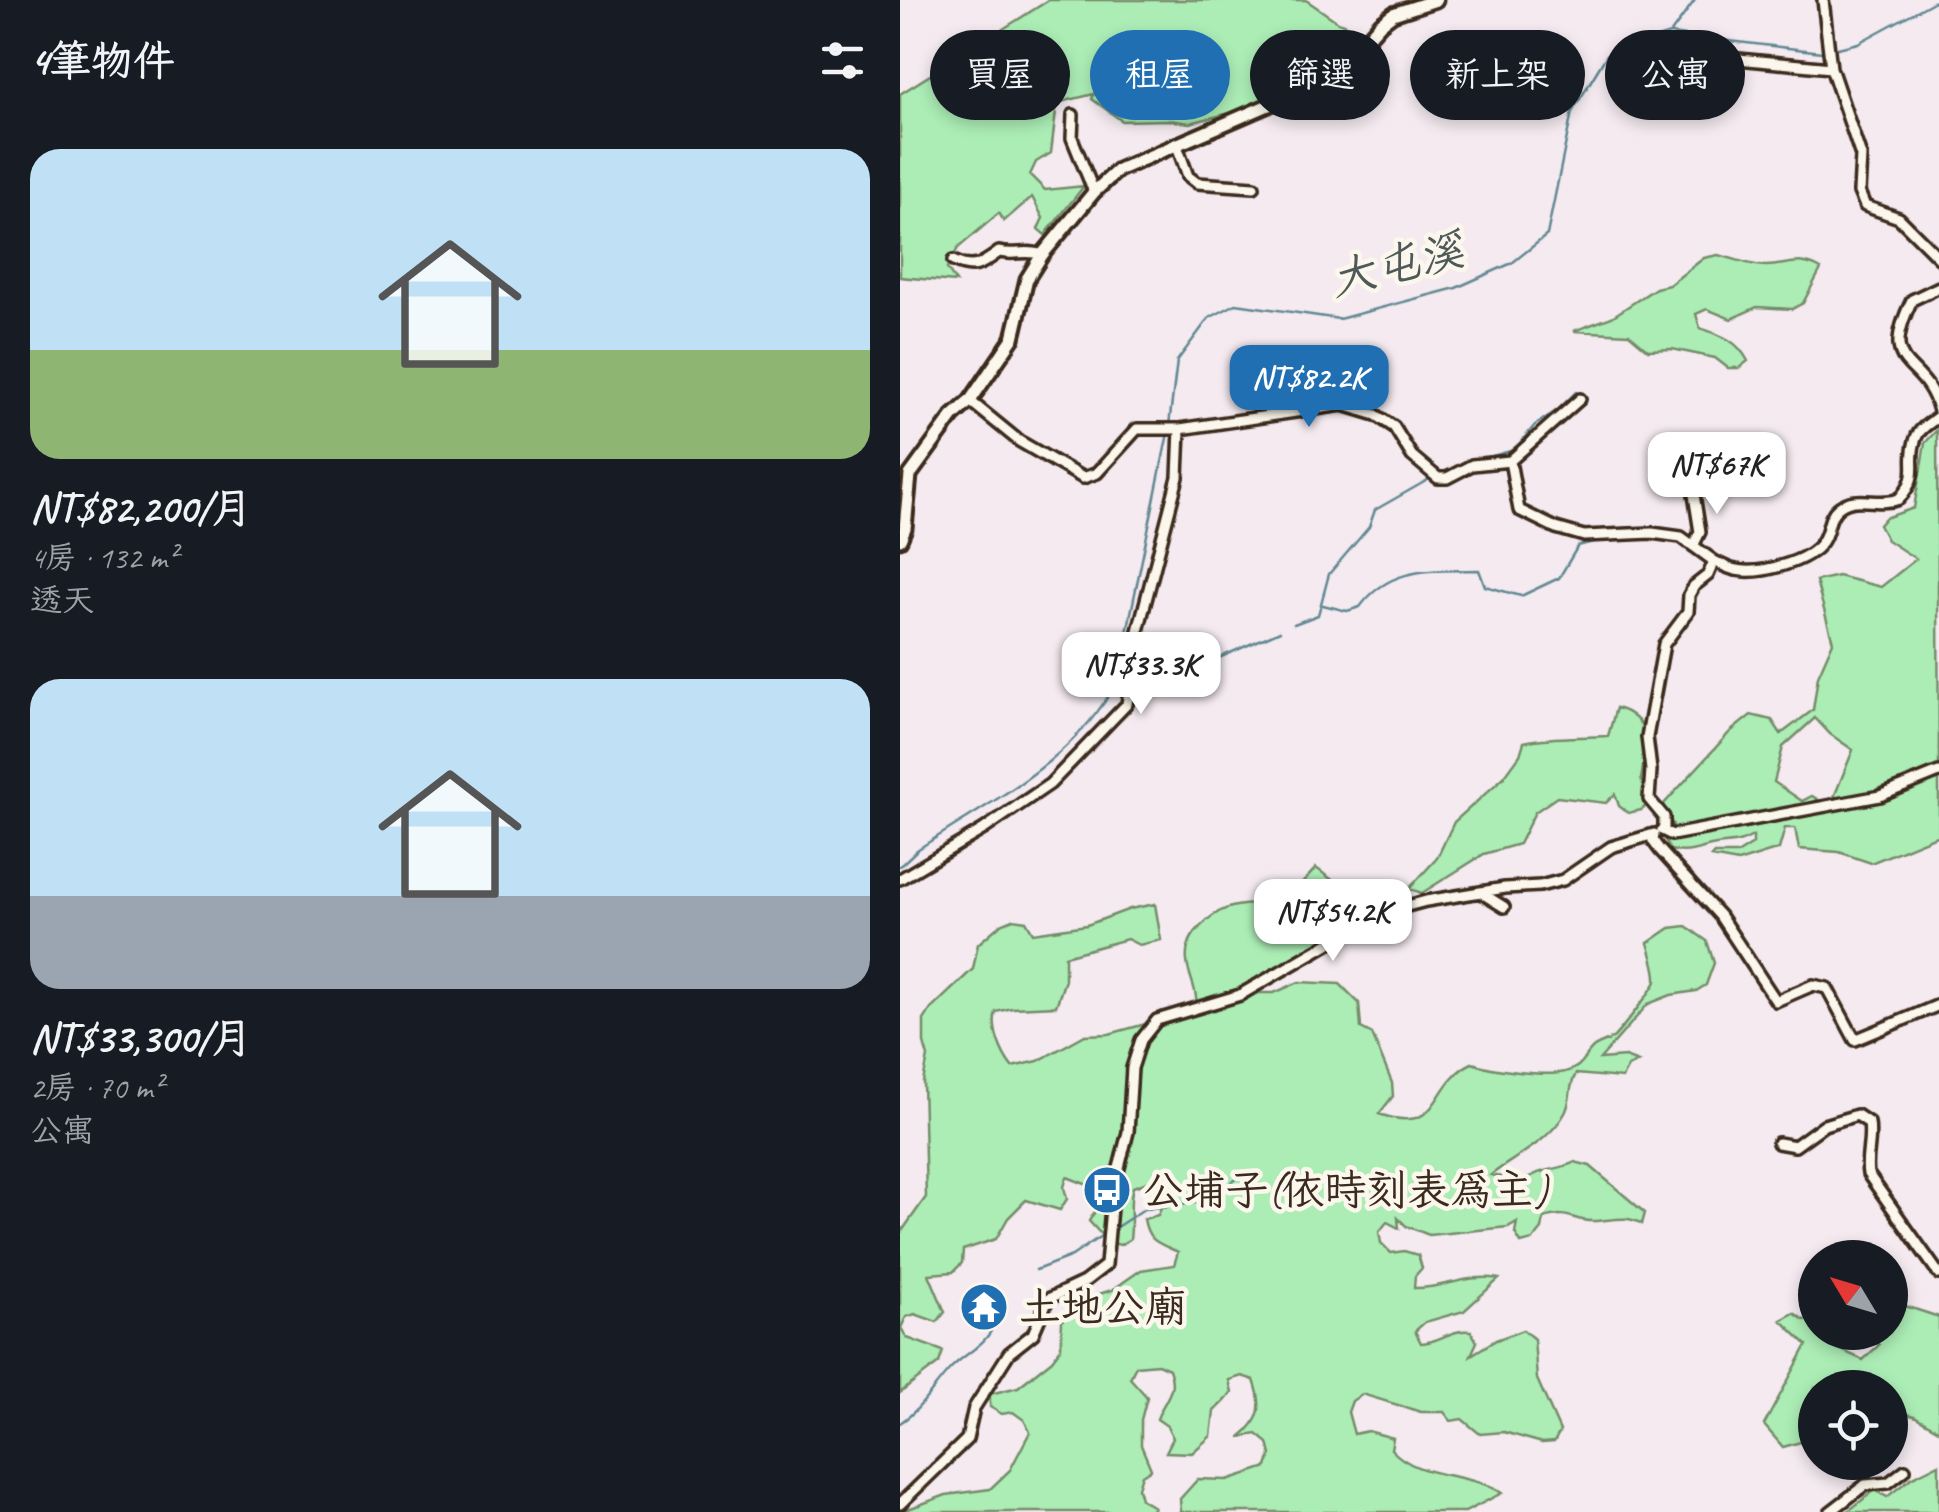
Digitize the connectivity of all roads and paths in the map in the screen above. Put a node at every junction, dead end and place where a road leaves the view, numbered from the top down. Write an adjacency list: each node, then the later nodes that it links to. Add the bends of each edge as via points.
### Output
1 (1436, 0): 6 (street, via 1381,22 1348,60 1308,88)
2 (1824, 0): 4 (street)
3 (1745, 59): 4 (street)
4 (1832, 68): 10 (street, via 1862,156 1862,202 1899,218)
5 (1074, 115): 8 (street, via 1072,138)
6 (1176, 143): 7 (street, via 1197,183); 8 (street, via 1118,170)
7 (1254, 188)
8 (1094, 192): 9 (street)
9 (1042, 256): 11 (street, via 999,252 978,268); 14 (street, via 1028,279 1013,338)
10 (1939, 258)
11 (953, 261)
12 (1939, 287): 15 (street, via 1912,300 1898,339 1900,358 1929,386)
13 (1580, 399): 17 (street)
14 (970, 401): 16 (street, via 1083,478 1097,473 1137,429); 18 (street)
15 (1939, 413): 22 (street, via 1914,440 1913,480 1899,500 1840,506 1812,556 1798,561 1736,571)
16 (1177, 429): 17 (street, via 1343,405 1394,428 1434,475 1447,478 1472,466); 26 (street, via 1178,477 1138,631 1127,704 1050,784)
17 (1510, 461): 21 (street, via 1524,514 1584,536 1652,533 1681,536)
18 (905, 474): 20 (street)
19 (1692, 482): 21 (street, via 1700,532)
20 (900, 540)
21 (1693, 546): 22 (street)
22 (1714, 561): 24 (street, via 1664,644 1647,737 1649,799 1664,817)
23 (1939, 772): 24 (street, via 1880,796 1672,835)
24 (1664, 829): 25 (street)
25 (1654, 834): 27 (street, via 1612,847 1563,880); 29 (street, via 1776,1001 1798,989 1828,988 1855,1040)
26 (900, 878)
27 (1480, 892): 28 (street); 33 (street, via 1382,913 1240,995 1157,1020 1132,1068 1106,1265 1048,1299 1034,1334 1009,1353 974,1408 967,1440)
28 (1504, 906)
29 (1939, 1005)
30 (1778, 1144): 31 (street, via 1795,1146 1824,1125 1856,1115 1869,1123 1868,1174)
31 (1939, 1274)
32 (1892, 1480): 34 (street, via 1865,1485)
33 (900, 1504)
34 (1830, 1512)

